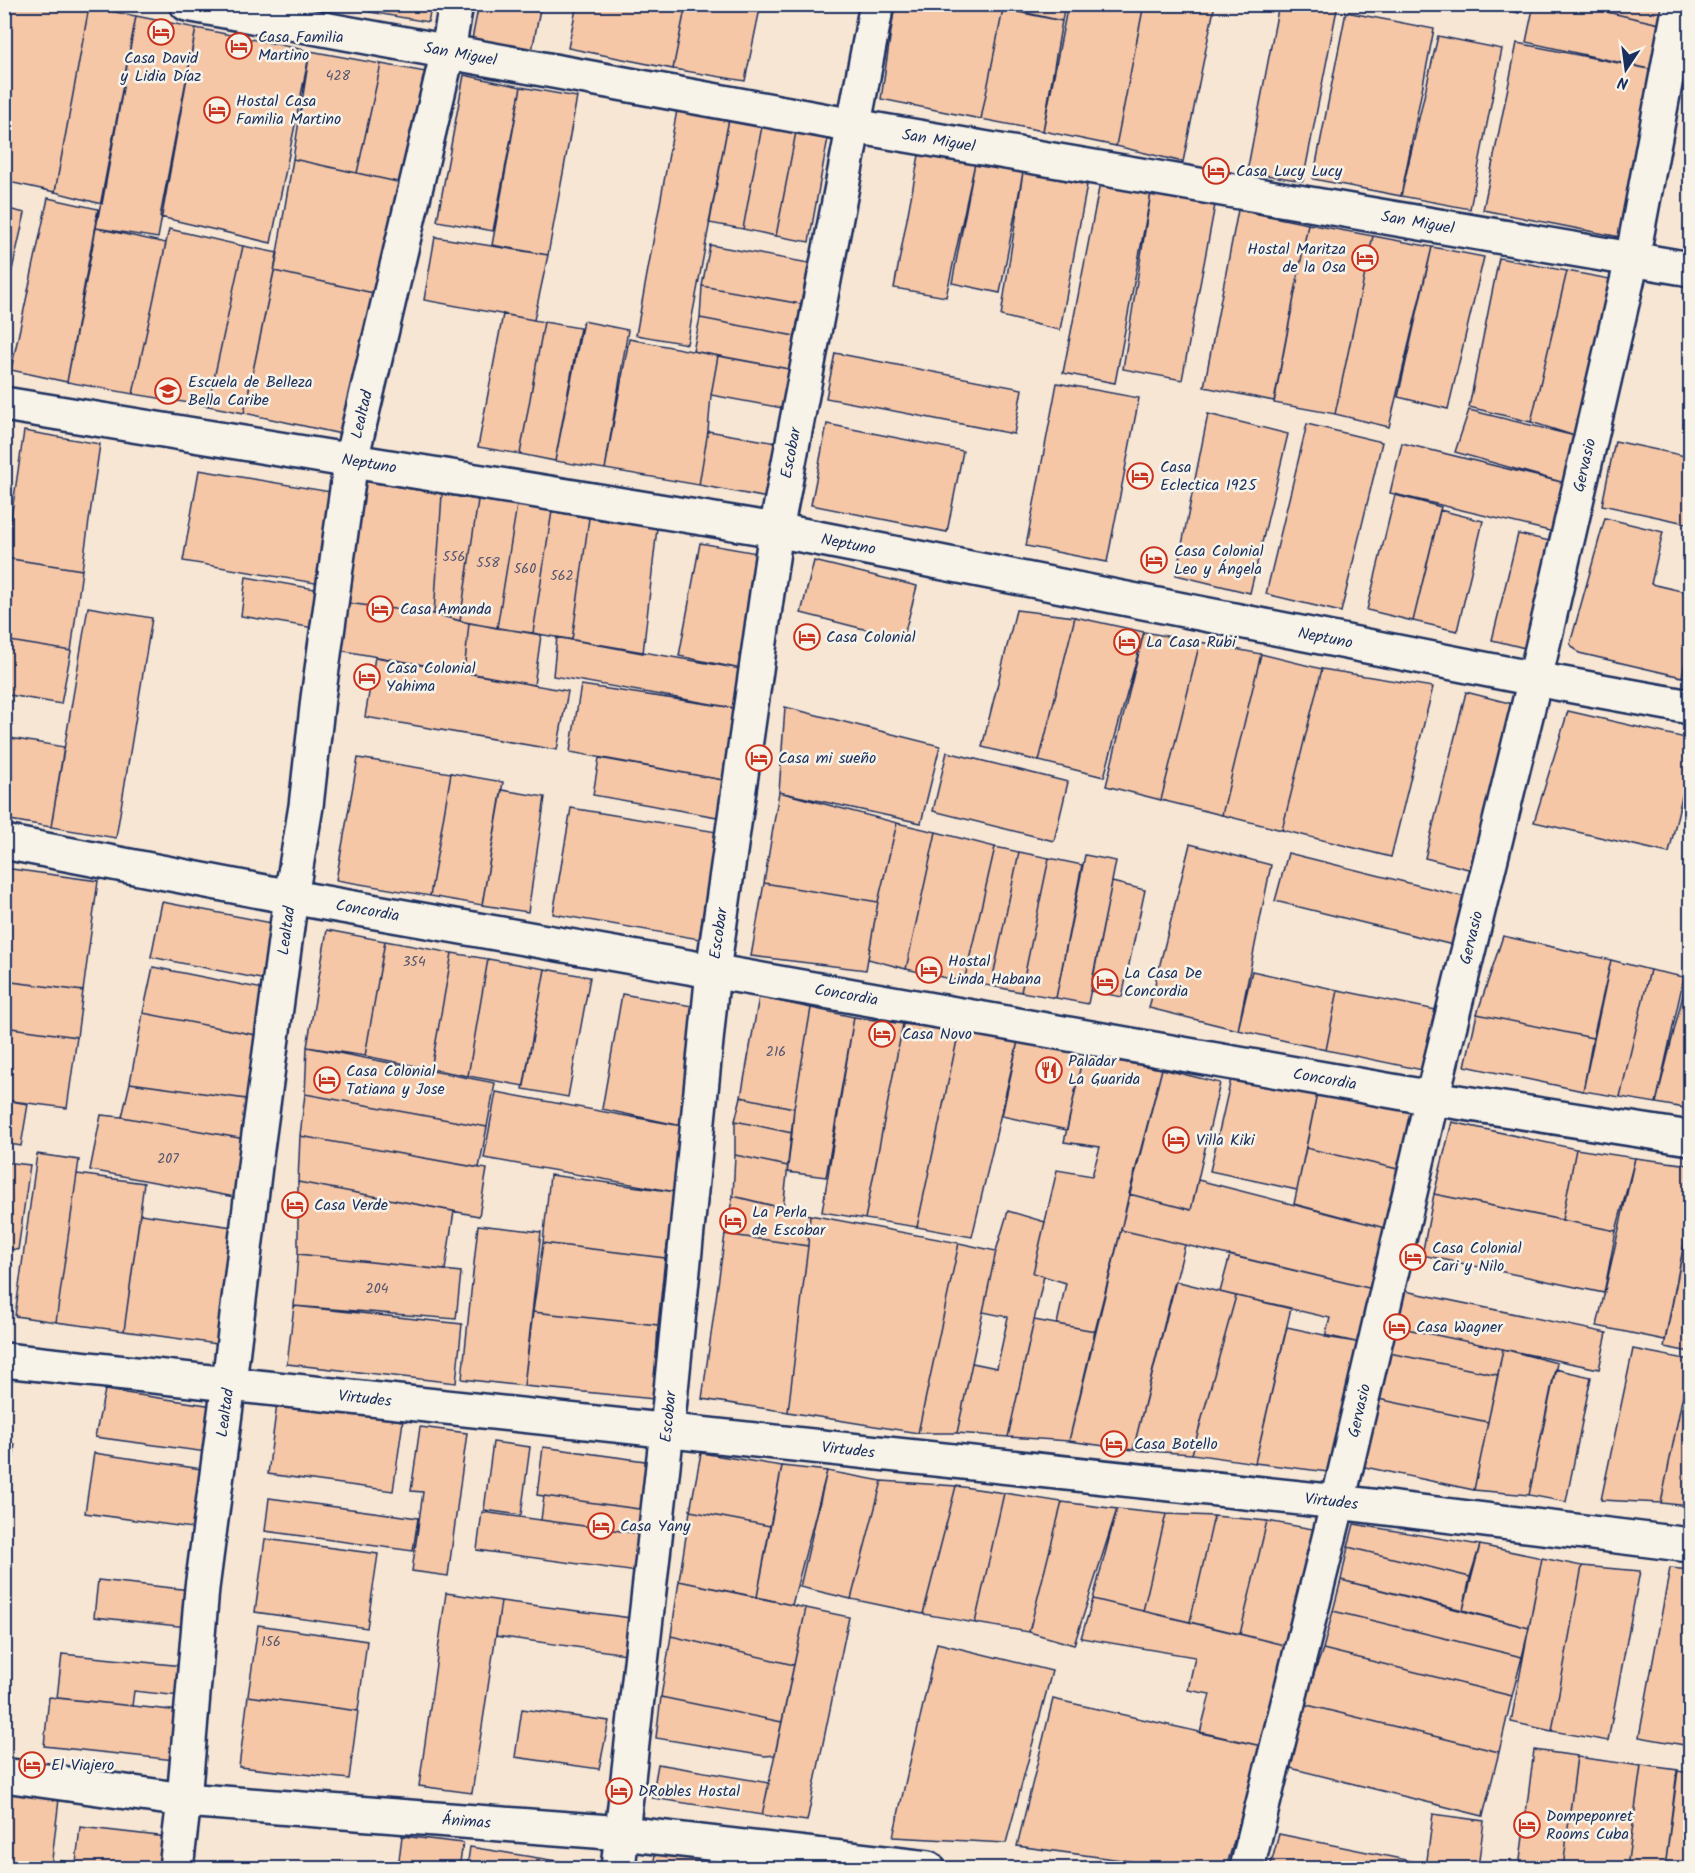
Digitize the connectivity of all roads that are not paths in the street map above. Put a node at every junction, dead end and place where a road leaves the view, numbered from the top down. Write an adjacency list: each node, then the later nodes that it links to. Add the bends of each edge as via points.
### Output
1 (188, 4): 5 (street, San Miguel)
2 (456, 4): 5 (street, Lealtad)
3 (877, 4): 6 (street, Escobar)
4 (1680, 4): 7 (street, Gervasio)
5 (448, 51): 6 (street, San Miguel); 10 (street, Lealtad)
6 (854, 126): 7 (street, San Miguel); 11 (street, Escobar)
7 (1632, 260): 8 (street, San Miguel); 12 (street, Gervasio)
8 (1690, 269)
9 (4, 404): 10 (street, Neptuno)
10 (351, 460): 11 (street, Neptuno); 15 (street, Lealtad)
11 (776, 530): 12 (street, Neptuno); 16 (street, Escobar)
12 (1536, 679): 13 (street, Neptuno); 17 (street, Gervasio)
13 (1690, 707)
14 (4, 842): 15 (street, Concordia)
15 (291, 897): 16 (street, Concordia); 20 (street, Lealtad)
16 (713, 971): 17 (street, Concordia); 21 (street, Escobar)
17 (1432, 1098): 18 (street, Concordia); 22 (street, Gervasio)
18 (1690, 1138)
19 (4, 1360): 20 (street, Virtudes)
20 (229, 1383): 21 (street, Virtudes); 25 (street, Lealtad, via 202,1588)
21 (667, 1430): 22 (street, Virtudes); 26 (street, Escobar)
22 (1338, 1502): 23 (street, Virtudes); 30 (street, Gervasio)
23 (1690, 1545)
24 (4, 1775): 25 (street, Ánimas)
25 (184, 1800): 26 (street, Ánimas); 27 (street, Lealtad)
26 (622, 1833): 28 (street, Escobar); 29 (street, Ánimas)
27 (176, 1869)
28 (618, 1869)
29 (928, 1869)
30 (1247, 1869)

